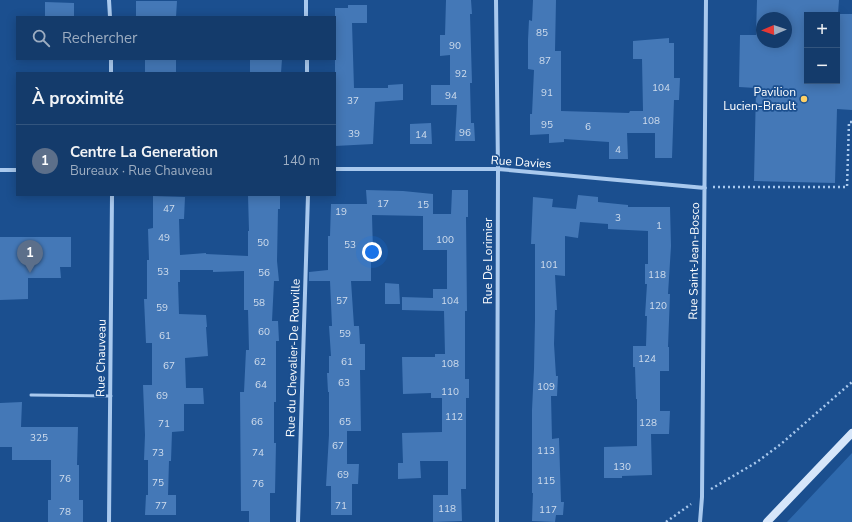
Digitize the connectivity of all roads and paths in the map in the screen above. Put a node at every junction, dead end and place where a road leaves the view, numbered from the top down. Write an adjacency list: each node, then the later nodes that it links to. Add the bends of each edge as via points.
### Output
1 (110, 0): 5 (street)
2 (306, 0): 6 (street)
3 (496, 0): 13 (street, Rue De Lorimier)
4 (706, 0): 16 (street, Rue Saint-Jean-Bosco)
5 (110, 16)
6 (306, 16)
7 (111, 60): 9 (street)
8 (307, 60): 10 (street)
9 (111, 72)
10 (307, 72)
11 (852, 122): 16 (path, via 849,122 847,187)
12 (336, 168): 13 (street, Rue Davies)
13 (498, 169): 16 (street, Rue Davies); 26 (street, Rue De Lorimier)
14 (0, 170): 15 (street)
15 (16, 170)
16 (705, 188): 23 (street, Rue Saint-Jean-Bosco)
17 (112, 196): 21 (street, Rue Chauveau)
18 (308, 196): 25 (street, Rue du Chevalier-De Rouville)
19 (852, 382): 23 (path, via 781,444 757,462 714,486)
20 (31, 395): 21 (lane)
21 (110, 396): 24 (street, Rue Chauveau)
22 (852, 433): 29 (street)
23 (702, 497): 27 (path); 28 (street, Rue Saint-Jean-Bosco)
24 (109, 522)
25 (298, 522)
26 (497, 522)
27 (666, 522)
28 (700, 522)
29 (767, 522)

